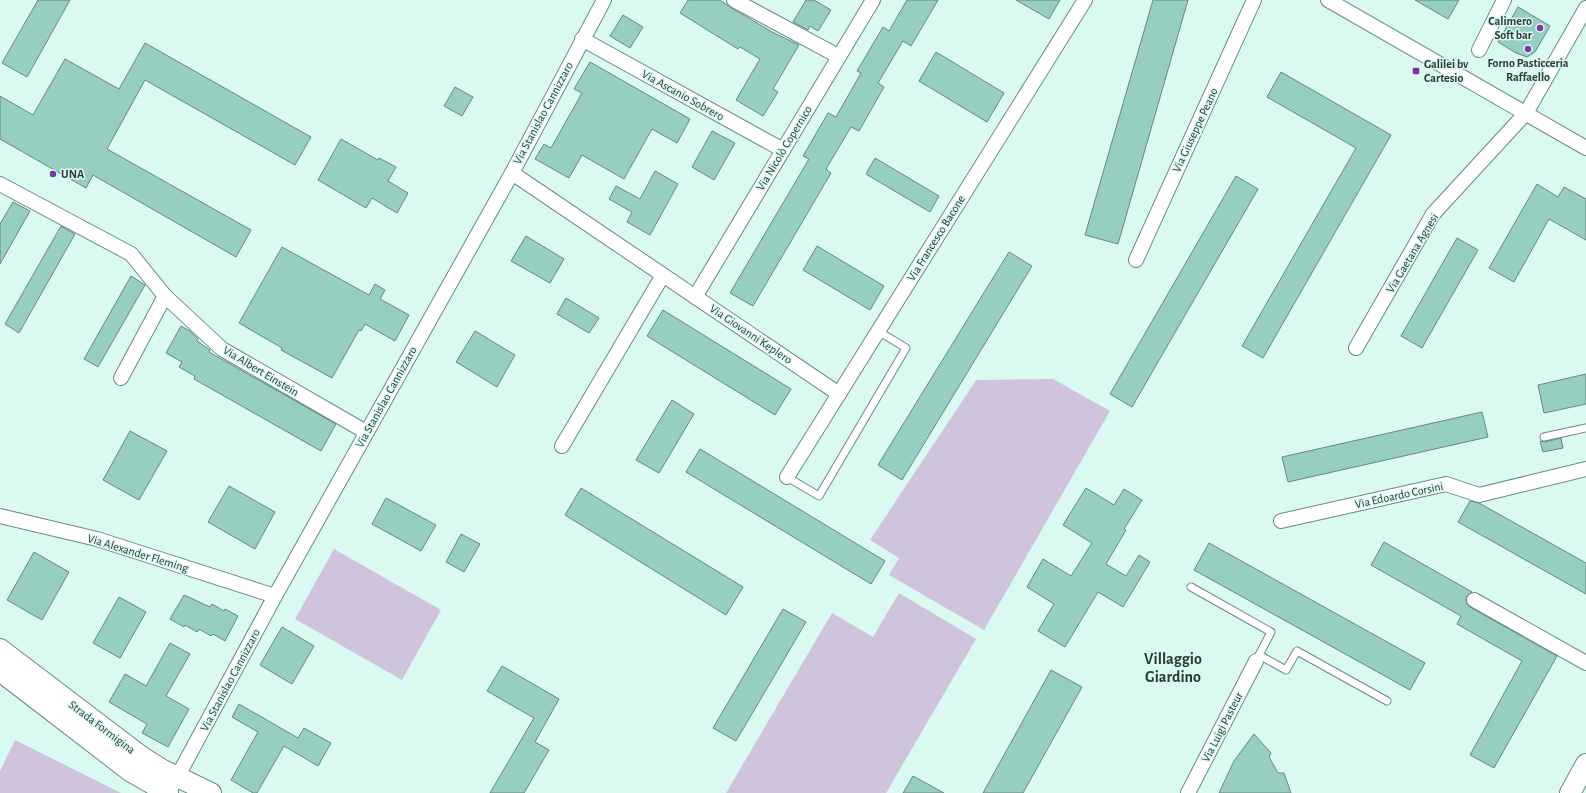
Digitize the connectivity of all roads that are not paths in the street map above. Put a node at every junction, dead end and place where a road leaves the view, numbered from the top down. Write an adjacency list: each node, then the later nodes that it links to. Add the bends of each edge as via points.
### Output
1 (604, 0): 9 (street, Via Stanislao Cannizzaro)
2 (734, 0): 11 (street)
3 (873, 0): 11 (street, Via Nicolò Copernico)
4 (1085, 0): 21 (street, Via Francesco Bacone)
5 (1254, 0): 17 (street, Via Giuseppe Peano)
6 (1328, 0): 12 (street)
7 (1504, 0): 10 (street)
8 (1586, 8): 12 (street, Via Gaetana Agnesi)
9 (582, 39): 14 (street, Via Ascanio Sobrero); 15 (street, Via Stanislao Cannizzaro)
10 (1479, 50)
11 (838, 56): 14 (street, Via Nicolò Copernico)
12 (1526, 113): 13 (street); 22 (street, Via Gaetana Agnesi, via 1433,214)
13 (1586, 148)
14 (783, 150): 20 (street, Via Nicolò Copernico)
15 (512, 173): 18 (street, Via Giovanni Keplero); 26 (street, Via Stanislao Cannizzaro)
16 (0, 184): 19 (street, Via Albert Einstein, via 131,254)
17 (1136, 260)
18 (663, 275): 20 (street, Via Giovanni Keplero); 28 (street)
19 (165, 296): 23 (street); 26 (street, Via Albert Einstein, via 222,349)
20 (695, 297): 24 (street, Via Giovanni Keplero)
21 (878, 331): 24 (street, Via Francesco Bacone); 30 (lane, via 906,348 819,496)
22 (1356, 348)
23 (120, 378)
24 (839, 394): 30 (street, Via Francesco Bacone)
25 (1586, 428): 27 (lane)
26 (366, 432): 34 (street, Via Stanislao Cannizzaro)
27 (1544, 436)
28 (562, 446)
29 (1586, 469): 32 (street, Via Edoardo Corsini, via 1479,495 1446,484)
30 (787, 477)
31 (0, 516): 34 (street, Via Alexander Fleming, via 97,539)
32 (1281, 521)
33 (1191, 587): 37 (lane, via 1271,632)
34 (275, 596): 42 (street, Via Stanislao Cannizzaro)
35 (1474, 600): 38 (street)
36 (0, 649): 42 (street, Strada Formigina, via 142,757)
37 (1257, 658): 40 (lane, via 1286,670 1297,651); 44 (street, Via Luigi Pasteur)
38 (1586, 663)
39 (0, 671): 42 (street, Strada Formigina, via 130,771)
40 (1387, 701)
41 (1586, 764): 45 (street)
42 (171, 788): 43 (street, Strada Formigina)
43 (211, 793)
44 (1188, 793)
45 (1570, 793)

